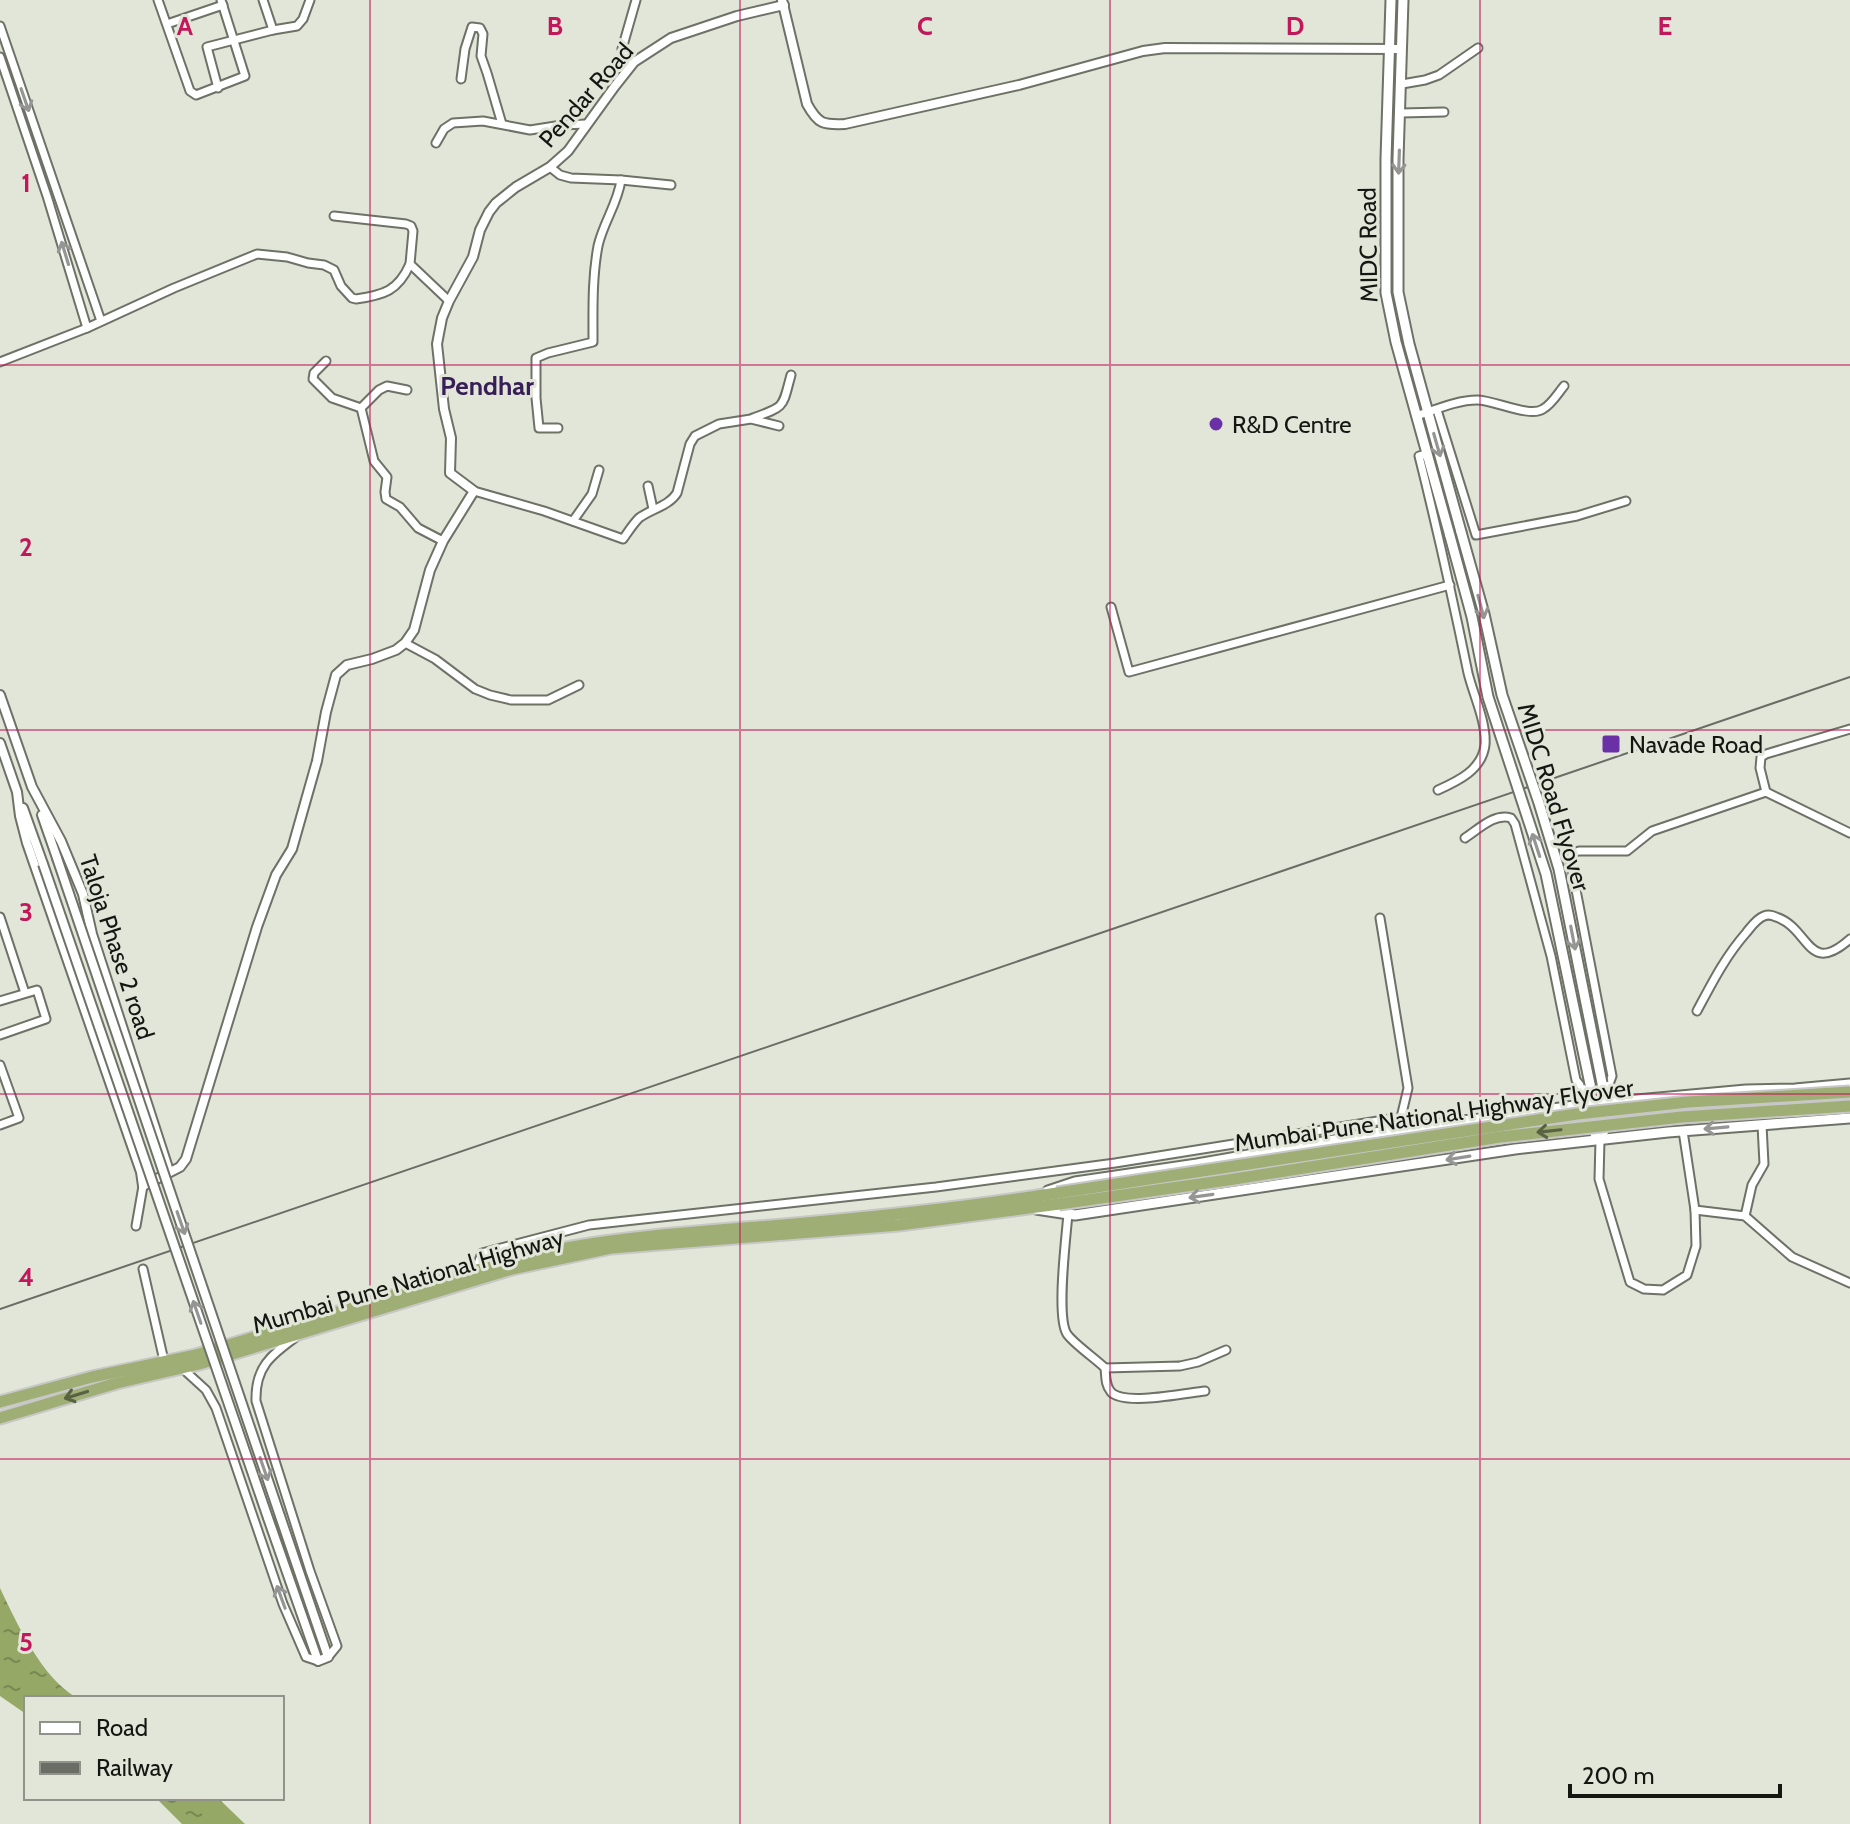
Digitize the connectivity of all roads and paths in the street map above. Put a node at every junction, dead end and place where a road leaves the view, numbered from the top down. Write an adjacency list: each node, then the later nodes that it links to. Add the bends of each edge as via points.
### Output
1 (158, 0): 11 (street)
2 (263, 0): 10 (street)
3 (272, 0): 10 (street)
4 (310, 0): 13 (street, via 297,26)
5 (636, 0): 19 (street, via 622,49)
6 (1391, 0): 16 (main road, MIDC Road)
7 (1403, 0): 17 (main road, MIDC Road)
8 (222, 2): 11 (street); 14 (street)
9 (783, 3): 16 (street, via 807,104 815,119 827,125 1165,48); 19 (street, Pendar Road, via 671,38)
10 (268, 15): 13 (street)
11 (167, 24): 22 (street, via 190,91 196,95)
12 (0, 26): 34 (street, one-way to 34)
13 (273, 30): 14 (street)
14 (235, 40): 22 (street, via 245,76); 22 (street, via 207,47)
15 (1478, 48): 21 (street, via 1439,75)
16 (1389, 49): 17 (street); 43 (main road, MIDC Road, via 1386,293)
17 (1401, 49): 21 (main road, MIDC Road)
18 (0, 57): 35 (street, one-way to 18)
19 (634, 62): 26 (street, Pendar Road)
20 (461, 79): 25 (street, via 469,34 472,27 480,28 481,56)
21 (1402, 84): 24 (main road, MIDC Road)
22 (218, 88)
23 (1444, 112): 24 (street)
24 (1401, 113): 42 (main road, MIDC Road, one-way to 42, via 1398,292)
25 (502, 124): 26 (street, via 530,130); 27 (street, via 453,123)
26 (586, 124): 28 (street, Pendar Road)
27 (436, 143)
28 (550, 167): 29 (street, via 571,178); 33 (street, Pendar Road, via 516,187 489,212)
29 (621, 180): 30 (street); 46 (street, via 598,243 593,342 536,358 539,428)
30 (671, 185)
31 (334, 216): 32 (street, via 411,226)
32 (410, 264): 33 (street); 34 (street, via 391,290 356,299 324,265 257,254)
33 (449, 301): 50 (street, Pendar Road, via 437,344 451,438 449,466 450,473)
34 (101, 321): 35 (street)
35 (87, 328): 37 (street)
36 (326, 361): 41 (street, via 313,379 332,398)
37 (0, 362)
38 (791, 375): 44 (street, via 782,405)
39 (1564, 386): 42 (street, via 1534,413 1478,400)
40 (407, 390): 41 (street, via 387,386)
41 (361, 408): 56 (street, via 374,461 387,477 386,499 418,528)
42 (1432, 411): 43 (street); 51 (street, via 1476,535); 54 (main road, MIDC Road, one-way to 54)
43 (1416, 416): 47 (main road, MIDC Road)
44 (751, 419): 45 (street); 52 (street, via 719,424 695,436 674,499)
45 (779, 426)
46 (558, 428)
47 (1427, 454): 55 (main road, MIDC Road); 57 (street, via 1419,456)
48 (599, 470): 53 (street, via 592,494)
49 (648, 486): 52 (street)
50 (474, 491): 53 (street); 56 (street)
51 (1626, 501)
52 (653, 509): 53 (street, via 623,539)
53 (573, 521)
54 (1460, 528): 55 (main road); 80 (main road, MIDC Road Flyover, one-way to 80, bridge, via 1502,695 1559,869)
55 (1449, 533): 81 (main road, MIDC Road Flyover, one-way to 55, bridge, via 1546,874 1488,697)
56 (443, 541): 59 (street)
57 (1450, 585): 58 (street, via 1129,672); 65 (street, via 1485,745 1474,769)
58 (1111, 607)
59 (405, 643): 60 (street, via 490,695 548,700); 89 (street, via 347,665 336,675 292,849 276,875 248,955 186,1159)
60 (579, 685)
61 (1, 701): 64 (street, Taloja Phase 2 road)
62 (1850, 729): 67 (street, via 1761,757)
63 (0, 743): 66 (street, Taloja Phase 2 road)
64 (32, 787): 89 (street, Taloja Phase 2 road, via 83,894); 108 (street, one-way to 108, bridge)
65 (1438, 790)
66 (17, 792): 90 (street, Taloja Phase 2 road, via 27,843); 109 (street, one-way to 66, bridge)
67 (1766, 792): 68 (street); 80 (street, via 1652,831 1627,851 1572,853 1612,1076)
68 (1850, 833)
69 (1465, 838): 81 (street, via 1501,816 1515,824 1551,956 1576,1080)
70 (0, 917): 73 (street)
71 (1380, 918): 86 (street, via 1408,1088)
72 (1850, 939): 75 (street, via 1823,954 1805,943 1791,924 1764,916 1731,950)
73 (25, 993): 74 (street); 76 (street, via 38,991 45,1019)
74 (0, 1001)
75 (1697, 1011)
76 (0, 1035)
77 (0, 1065): 84 (street, via 19,1117)
78 (1850, 1084): 80 (main road)
79 (1850, 1092): 91 (highway, Mumbai Pune National Highway Flyover, bridge, via 1577,1114)
80 (1604, 1101): 81 (main road); 88 (main road, MIDC Road Flyover)
81 (1592, 1102): 86 (main road); 88 (main road, MIDC Road Flyover, via 1594,1132)
82 (1850, 1106): 91 (highway, Mumbai Pune National Highway Flyover, one-way to 91, bridge, via 1500,1137 1228,1180)
83 (1850, 1118): 85 (main road)
84 (0, 1125)
85 (1762, 1125): 87 (main road, one-way to 87); 95 (street, via 1764,1164 1752,1185)
86 (1398, 1130): 92 (main road, via 1075,1182); 98 (street, via 1390,1119 936,1187 589,1225 482,1253)
87 (1683, 1131): 88 (main road); 93 (street)
88 (1600, 1140): 93 (street, via 1599,1179 1630,1282 1663,1290 1687,1275 1696,1246); 94 (main road, one-way to 94)
89 (169, 1171): 90 (street)
90 (143, 1186): 96 (street, Taloja Phase 2 road)
91 (1058, 1198): 92 (highway, Mumbai Pune National Highway Flyover)
92 (1027, 1203): 94 (main road); 98 (highway, Mumbai Pune National Highway, via 634,1237 544,1251); 100 (highway, Mumbai Pune National Highway, via 899,1225 611,1248 512,1269)
93 (1695, 1210): 95 (street)
94 (1068, 1214): 103 (street, via 1063,1322 1067,1334)
95 (1745, 1216): 99 (street, via 1792,1257)
96 (136, 1226)
97 (143, 1269): 102 (street)
98 (476, 1270): 102 (highway, Mumbai Pune National Highway)
99 (1850, 1282)
100 (303, 1333): 104 (highway, Mumbai Pune National Highway); 108 (street, via 272,1354 255,1388 256,1401 337,1646)
101 (1226, 1350): 103 (street, via 1180,1366)
102 (165, 1367): 104 (highway, Mumbai Pune National Highway); 106 (highway, Mumbai Pune National Highway, via 92,1377); 107 (highway, Mumbai Pune National Highway, one-way to 107)
103 (1105, 1368): 105 (street, via 1106,1384 1119,1397)
104 (183, 1369): 109 (street, one-way to 104, via 306,1657 283,1604 216,1408)
105 (1205, 1391)
106 (0, 1402)
107 (0, 1418)
108 (328, 1657): 109 (street)
109 (318, 1661)

